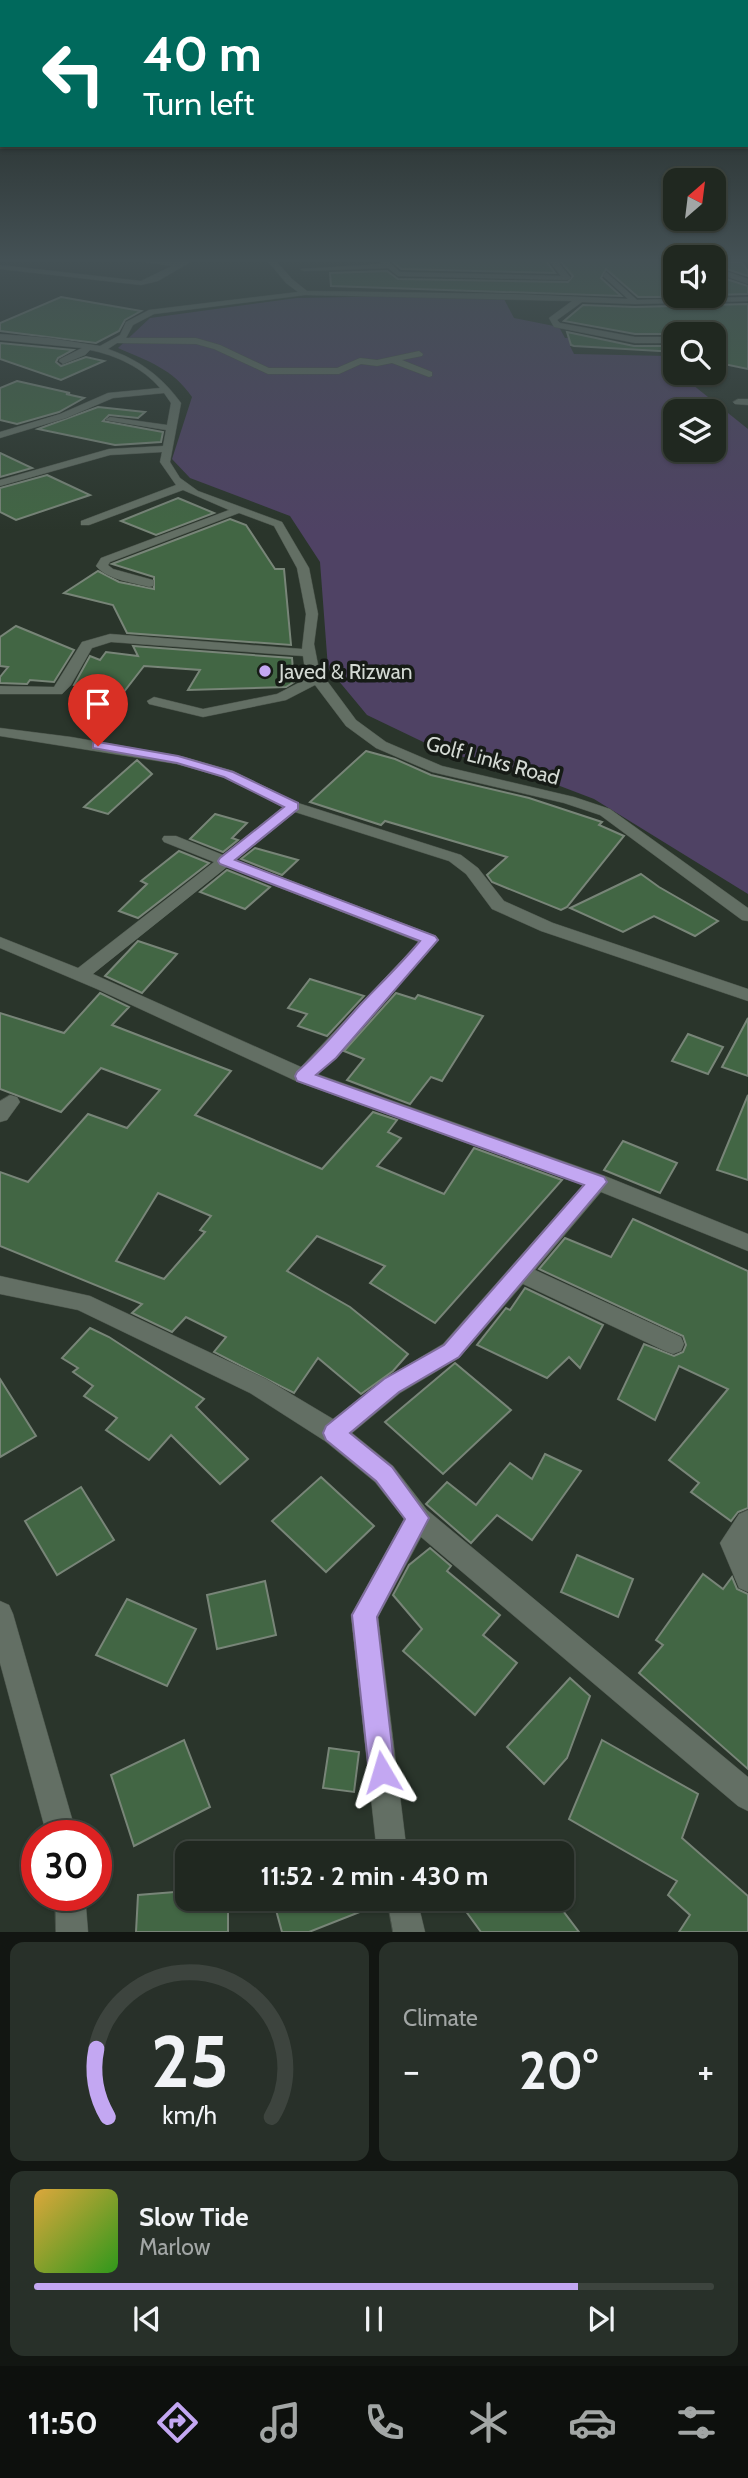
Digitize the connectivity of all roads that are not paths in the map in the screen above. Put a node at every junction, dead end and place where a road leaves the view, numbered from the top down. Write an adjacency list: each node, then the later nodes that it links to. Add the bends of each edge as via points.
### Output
1 (86, 351): 6 (street)
2 (106, 351): 8 (street, via 139,365)
3 (226, 351): 5 (street, via 268,371 339,371 360,361)
4 (419, 354): 5 (street)
5 (393, 360): 7 (street)
6 (63, 362)
7 (429, 374)
8 (169, 390): 10 (street, via 176,403); 11 (street, via 111,394 63,416)
9 (110, 420): 10 (street)
10 (171, 428): 12 (street)
11 (0, 435)
12 (167, 449): 13 (street, via 109,452); 14 (street, via 165,462)
13 (0, 482)
14 (184, 486): 15 (street, Golf Links Road); 16 (street)
15 (240, 509): 17 (street, via 102,565 109,572); 18 (street, Golf Links Road, via 278,524 303,568 312,614)
16 (85, 523)
17 (149, 583)
18 (309, 653): 19 (street, Golf Links Road); 20 (street, via 110,638 87,645 57,691)
19 (317, 679): 21 (street, via 281,697 203,713); 26 (street, Golf Links Road, via 351,723 381,745 437,769 605,812)
20 (0, 690)
21 (153, 701)
22 (0, 732): 23 (street, via 178,760 228,775)
23 (293, 806): 25 (street); 29 (street, via 455,858 472,870 498,905 547,927)
24 (170, 839): 25 (street)
25 (225, 861): 28 (street); 30 (street, via 430,940 330,1054)
26 (748, 916)
27 (0, 942): 28 (street)
28 (80, 975): 30 (street)
29 (748, 995)
30 (303, 1076): 31 (street)
31 (598, 1182): 32 (street); 33 (street)
32 (748, 1243)
33 (518, 1272): 35 (street); 36 (street, via 451,1351 392,1386)
34 (0, 1285): 36 (street, via 82,1302 258,1386)
35 (673, 1344)
36 (334, 1433): 37 (street, via 384,1474)
37 (418, 1518): 41 (street); 43 (street, via 364,1615)
38 (748, 1522): 39 (street, via 733,1543)
39 (748, 1578)
40 (0, 1614): 42 (street)
41 (748, 1796)
42 (58, 1820)
43 (391, 1841)
44 (71, 1911): 46 (street)
45 (405, 1911): 47 (street)
46 (72, 1932)
47 (409, 1932)

